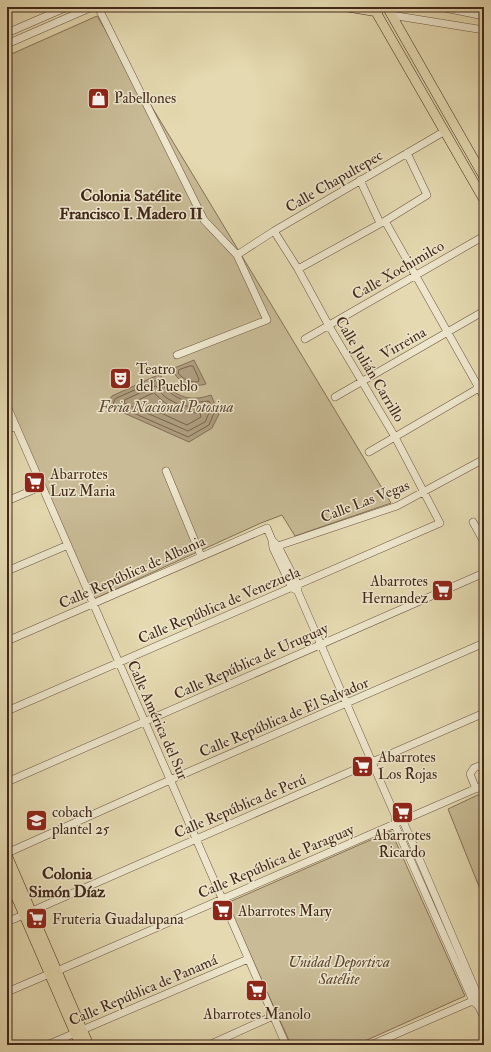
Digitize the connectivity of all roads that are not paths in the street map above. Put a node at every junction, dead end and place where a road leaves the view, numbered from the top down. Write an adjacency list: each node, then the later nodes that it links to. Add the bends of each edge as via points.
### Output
1 (67, 7): 10 (street)
2 (92, 7): 11 (street)
3 (98, 7): 23 (street, via 204,220)
4 (348, 7): 6 (main road)
5 (440, 7): 8 (street)
6 (374, 10): 7 (main road); 13 (main road)
7 (389, 11): 9 (street); 12 (main road)
8 (484, 16)
9 (484, 30)
10 (7, 33)
11 (7, 44)
12 (414, 56): 13 (main road); 16 (main road)
13 (405, 61): 14 (main road)
14 (445, 131): 15 (street, Calle Chapultepec); 19 (main road)
15 (407, 153): 18 (street, Calle Chapultepec); 20 (street, via 427,195)
16 (482, 167): 17 (main road)
17 (484, 177)
18 (360, 180): 20 (street); 21 (street, Calle Chapultepec)
19 (484, 200)
20 (383, 222): 24 (street); 25 (street)
21 (274, 231): 23 (street, Calle Chapultepec); 24 (street, Calle Julián Carrillo)
22 (484, 236): 25 (street, Calle Xochimilco)
23 (236, 255): 30 (street, via 267,320)
24 (298, 269): 27 (street, Calle Julián Carrillo)
25 (415, 275): 27 (street, Calle Xochimilco); 28 (street)
26 (484, 311): 28 (street, Virreina)
27 (329, 326): 29 (street, Calle Xochimilco); 31 (street, Calle Julián Carrillo)
28 (448, 332): 31 (street, Virreina); 32 (street)
29 (305, 339)
30 (177, 355)
31 (362, 382): 33 (street, Virreina); 38 (street, Calle Julián Carrillo)
32 (482, 387): 34 (street); 38 (street)
33 (336, 396)
34 (484, 397)
35 (7, 406): 36 (street, Calle América del Sur)
36 (16, 426): 37 (street); 42 (street, Calle América del Sur)
37 (7, 430)
38 (395, 437): 39 (street); 43 (street, Calle Julián Carrillo)
39 (369, 452)
40 (484, 459): 43 (street, Calle Las Vegas)
41 (166, 471): 51 (street)
42 (42, 486): 44 (street); 50 (street, Calle América del Sur)
43 (424, 492): 46 (street, Calle Julián Carrillo); 49 (street, Calle Las Vegas, via 397,506)
44 (7, 501)
45 (473, 522): 47 (street)
46 (440, 523): 54 (street, Calle República de Venezuela)
47 (482, 533): 48 (street)
48 (484, 542)
49 (275, 544): 51 (street, Calle República de Albania, via 267,528); 54 (street)
50 (68, 545): 52 (street); 55 (street, Calle América del Sur)
51 (201, 556): 55 (street, Calle República de Albania)
52 (7, 570)
53 (484, 573): 58 (street, Calle República de Uruguay)
54 (296, 588): 58 (street); 59 (street, Calle República de Venezuela)
55 (93, 604): 56 (street, Calle República de Albania); 59 (street, Calle América del Sur)
56 (7, 641)
57 (484, 643): 60 (street, Calle República de El Salvador)
58 (320, 644): 60 (street); 63 (street, Calle República de Uruguay)
59 (119, 662): 61 (street, Calle República de Venezuela); 63 (street, Calle América del Sur)
60 (347, 704): 64 (street); 66 (street, Calle República de El Salvador)
61 (7, 711)
62 (484, 713): 64 (street, Calle República de Perú)
63 (145, 722): 66 (street, Calle América del Sur); 67 (street, Calle República de Uruguay)
64 (373, 763): 70 (street); 73 (street, Calle República de Perú)
65 (484, 764): 69 (street, via 474,768 470,774)
66 (170, 780): 73 (street, Calle América del Sur); 74 (street, Calle República de El Salvador)
67 (7, 782)
68 (484, 786): 69 (street, Calle República de Paraguay)
69 (476, 789): 71 (street, Calle República de Paraguay)
70 (395, 815): 71 (street); 72 (street)
71 (403, 821): 72 (street, Calle República de Paraguay); 82 (street)
72 (395, 825): 76 (street, Calle República de Paraguay); 82 (street)
73 (196, 840): 76 (street, Calle América del Sur); 77 (street, Calle República de Perú)
74 (7, 854): 77 (main road)
75 (7, 876): 77 (main road)
76 (222, 899): 79 (street, Calle América del Sur); 80 (street, Calle República de Paraguay)
77 (28, 913): 78 (street, Calle República de Perú); 80 (main road)
78 (7, 922)
79 (248, 959): 83 (street, Calle América del Sur); 85 (street, Calle República de Panamá)
80 (53, 972): 81 (street, Calle República de Paraguay); 85 (main road)
81 (7, 992)
82 (479, 998): 84 (street, via 479,1007); 91 (street)
83 (273, 1016): 89 (street); 90 (street, Calle América del Sur)
84 (484, 1018)
85 (78, 1031): 86 (street, Calle República de Panamá); 87 (main road); 88 (main road)
86 (47, 1045)
87 (80, 1045)
88 (89, 1045)
89 (210, 1045)
90 (286, 1045)
91 (371, 1045)

